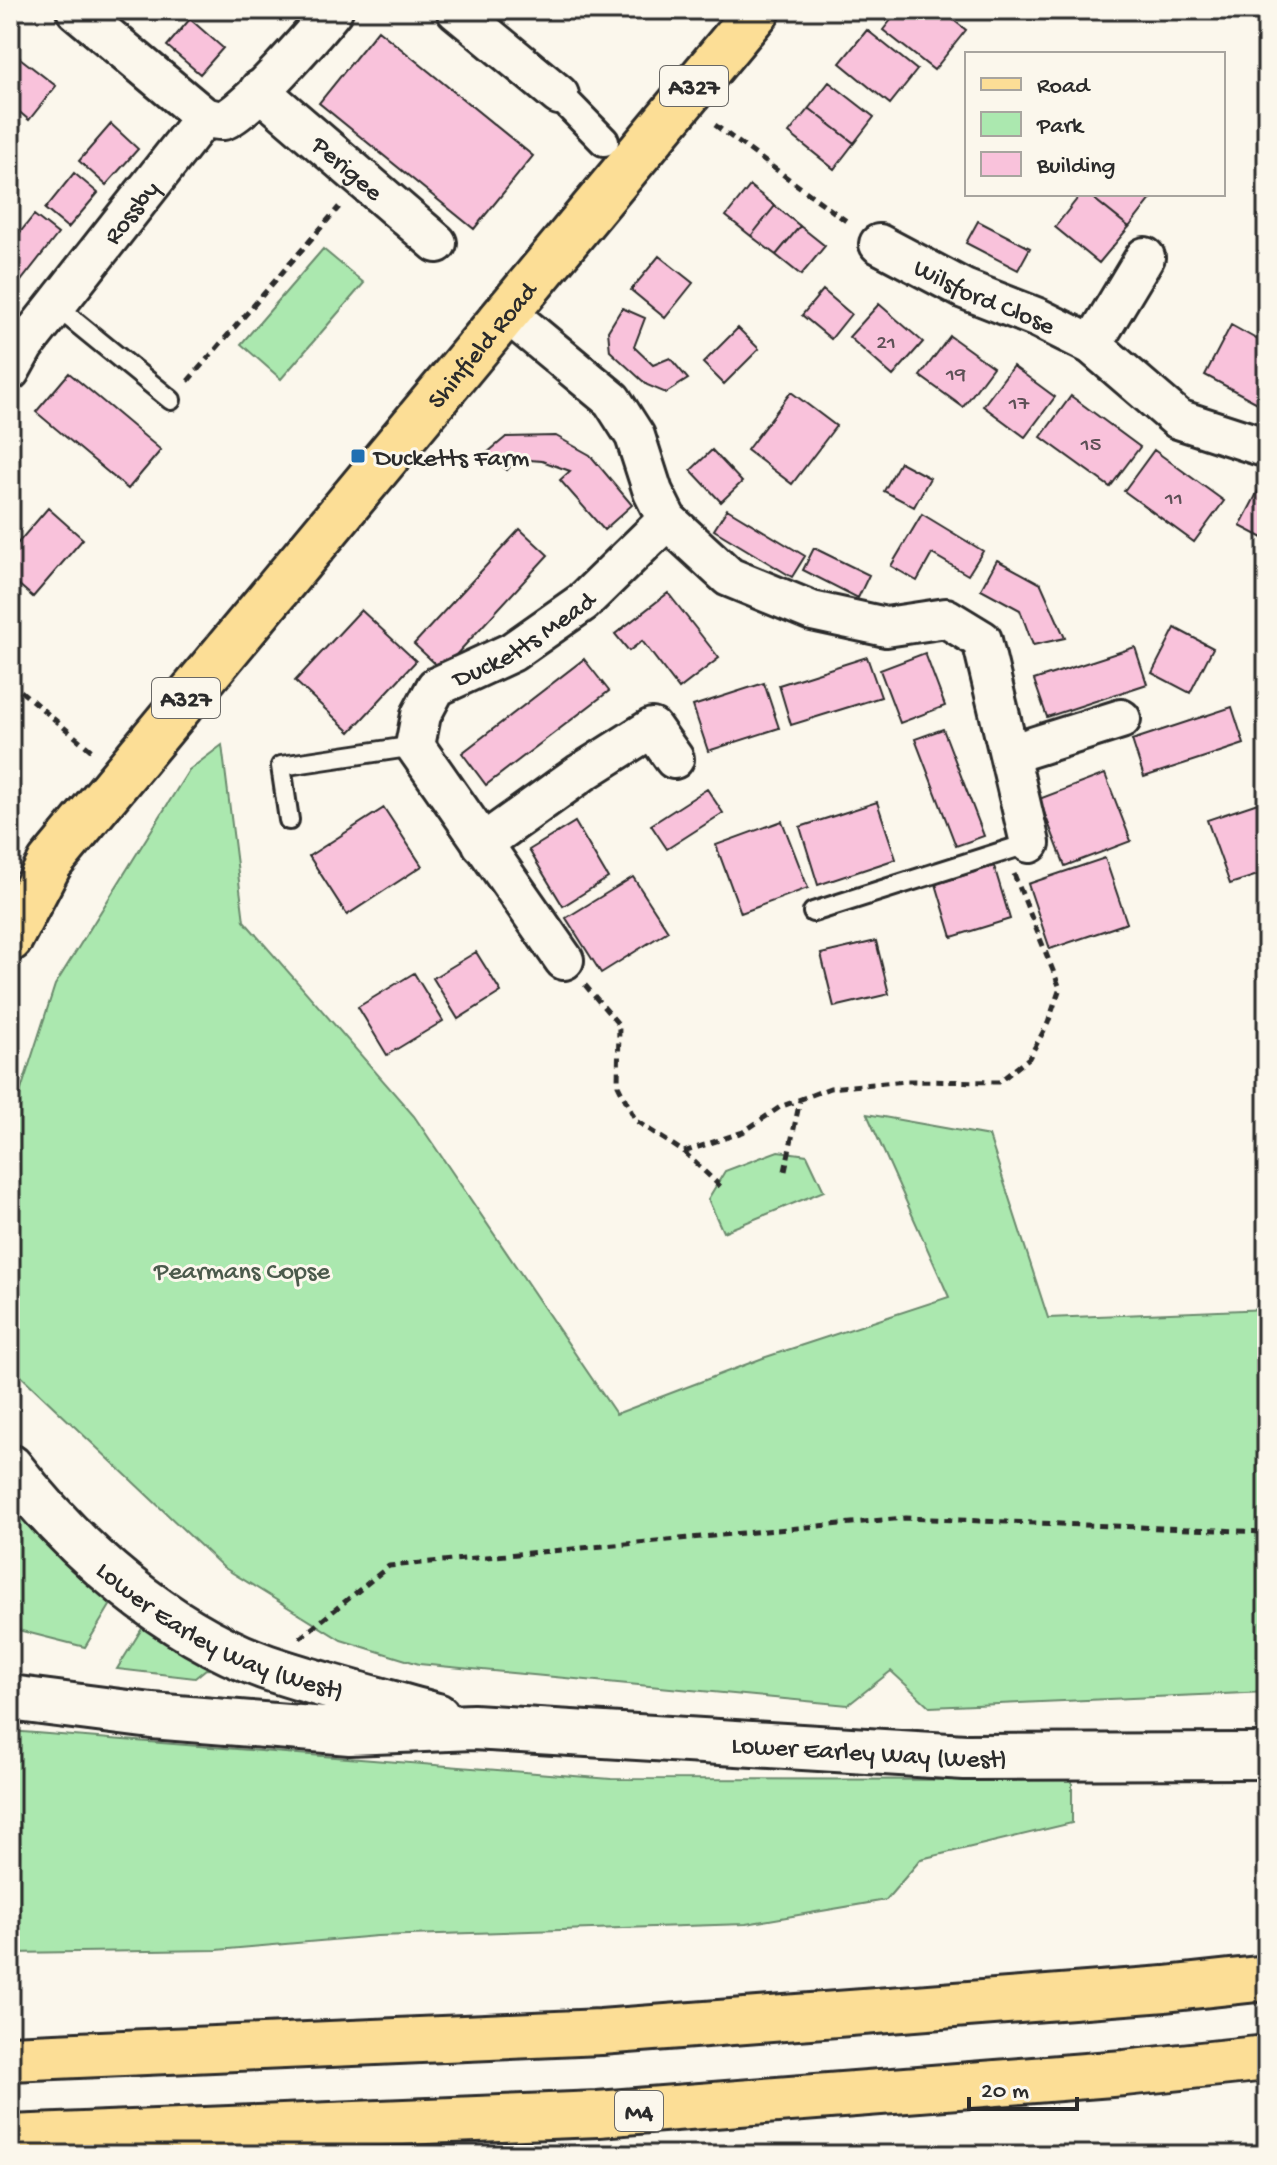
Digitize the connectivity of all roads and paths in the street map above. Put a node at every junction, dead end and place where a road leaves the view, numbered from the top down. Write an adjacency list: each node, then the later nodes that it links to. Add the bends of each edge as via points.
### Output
1 (76, 10): 8 (street)
2 (333, 10): 5 (street)
3 (456, 10): 6 (street)
4 (758, 10): 7 (main road, Shinfield Road / A327)
5 (259, 90): 8 (street, via 235,114 222,120); 10 (street, Perigee)
6 (559, 95): 9 (street)
7 (678, 105): 9 (main road, Shinfield Road / A327); 12 (path, via 709,120)
8 (204, 117): 14 (street, Rossby)
9 (617, 152): 15 (main road, Shinfield Road / A327)
10 (363, 180): 11 (street, Perigee); 18 (path)
11 (437, 243)
12 (879, 244): 16 (street, Wilsford Close, via 964,289)
13 (1145, 257): 16 (street)
14 (57, 307): 17 (street, Rossby); 18 (lane)
15 (506, 312): 20 (street, via 612,400 635,436); 30 (main road, Shinfield Road / A327)
16 (1092, 345): 19 (street, Wilsford Close, via 1178,419)
17 (15, 351)
18 (171, 400)
19 (1267, 444)
20 (667, 520): 23 (street, Ducketts Mead, via 583,602 512,652 436,687 421,715); 24 (street, via 729,577 812,611 886,627 946,618 982,640)
21 (10, 682): 25 (path)
22 (1121, 719): 24 (street)
23 (415, 746): 27 (lane, via 281,766); 29 (street)
24 (1010, 754): 28 (street)
25 (98, 757)
26 (674, 759): 29 (street, via 652,728)
27 (289, 820)
28 (1030, 843): 32 (lane); 35 (path, via 1014,875 1060,988 1029,1058 999,1082 907,1081 830,1088)
29 (482, 844): 34 (street)
30 (50, 863): 31 (main road, Shinfield Road / A327); 33 (main road, Shinfield Road / A327)
31 (10, 891)
32 (813, 912)
33 (10, 939)
34 (564, 960): 36 (path, via 619,1025 618,1085 636,1121)
35 (800, 1099): 36 (path, via 743,1132); 37 (path)
36 (684, 1152): 38 (path)
37 (785, 1171)
38 (723, 1189)
39 (10, 1467): 43 (main road, Lower Earley Way (West), via 91,1557 200,1636 265,1666)
40 (1267, 1532): 41 (path, via 905,1518 389,1566)
41 (295, 1641)
42 (10, 1698): 43 (main road, Lower Earley Way (West), via 350,1732)
43 (473, 1727): 44 (main road, Lower Earley Way (West), via 965,1757)
44 (1267, 1756)
45 (1267, 1978): 46 (main road, via 601,2032)
46 (10, 2058)
47 (1267, 2058): 48 (main road, M4, via 598,2114)
48 (10, 2138)

